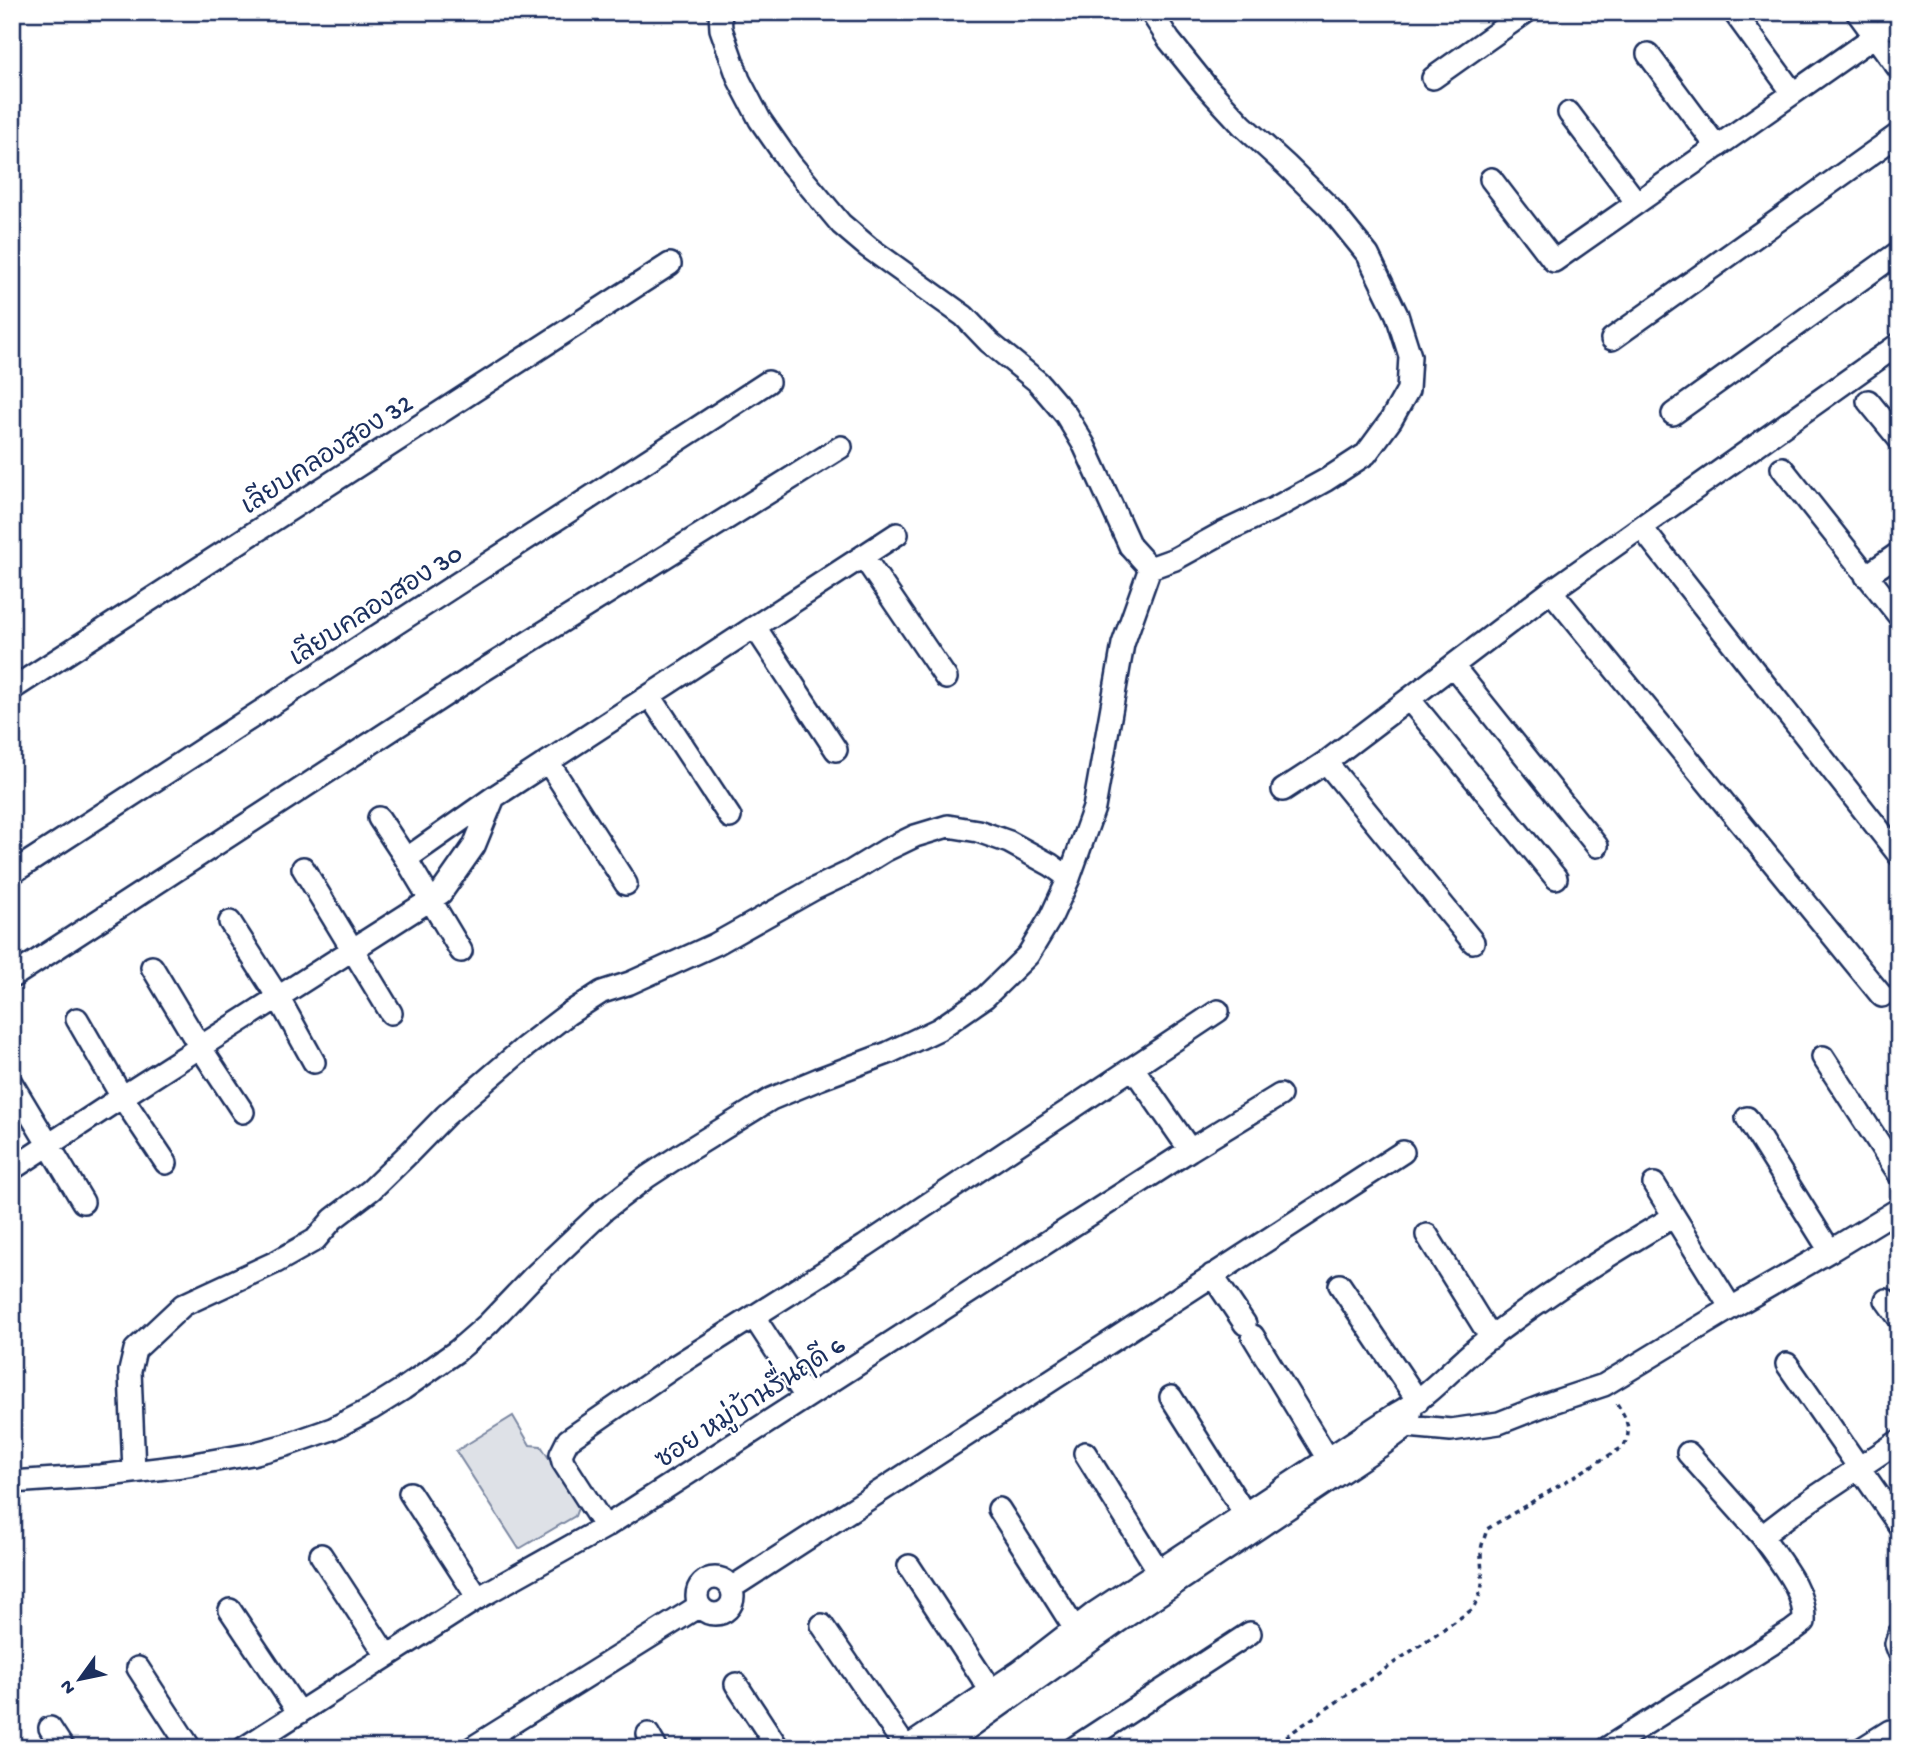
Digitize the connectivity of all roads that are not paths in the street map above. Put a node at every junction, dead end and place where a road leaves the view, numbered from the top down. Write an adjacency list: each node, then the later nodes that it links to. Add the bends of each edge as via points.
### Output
1 (720, 12): 31 (street, via 721,29 739,80 789,163 841,224 964,316 1038,382 1066,415 1130,546)
2 (1151, 12): 31 (street, via 1206,86 1330,208 1368,255 1397,315 1410,356 1408,390 1366,454 1275,508)
3 (1527, 12): 10 (street)
4 (1734, 12): 11 (street)
5 (1857, 12): 7 (street)
6 (1899, 19): 7 (street)
7 (1875, 36): 9 (street); 11 (street)
8 (1648, 54): 14 (street)
9 (1899, 69)
10 (1433, 78)
11 (1793, 93): 14 (street)
12 (1569, 113): 16 (street)
13 (1899, 134): 19 (street)
14 (1717, 147): 16 (street)
15 (1491, 179): 16 (street, via 1554,261)
16 (1637, 203)
17 (1899, 251): 23 (street)
18 (670, 264): 38 (street, เลียบคลองสอง 32)
19 (1612, 339)
20 (1899, 344): 27 (street)
21 (768, 382): 52 (street, เลียบคลองสอง 30)
22 (1868, 401): 24 (street)
23 (1673, 414)
24 (1899, 439)
25 (841, 447): 62 (street, via 467,681)
26 (1782, 468): 32 (street)
27 (1641, 527): 33 (street); 49 (street)
28 (897, 534): 30 (street)
29 (1899, 553): 32 (street)
30 (863, 556): 35 (street); 37 (street)
31 (1150, 568): 53 (street, via 1123,644 1094,808)
32 (1866, 576): 34 (street)
33 (1551, 591): 36 (street); 63 (street)
34 (1899, 616)
35 (755, 627): 39 (street); 41 (street)
36 (1452, 666): 40 (street); 48 (street)
37 (946, 678)
38 (12, 689)
39 (650, 696): 42 (street); 46 (street)
40 (1409, 699): 43 (street); 54 (street)
41 (836, 750)
42 (548, 762): 45 (street); 55 (street)
43 (1326, 762): 44 (street); 58 (street)
44 (1283, 790)
45 (494, 797): 50 (street); 56 (street, via 474,846 441,893)
46 (730, 817)
47 (379, 818): 50 (street)
48 (1597, 846)
49 (1899, 855)
50 (406, 859): 56 (street)
51 (303, 869): 59 (street)
52 (12, 873)
53 (1069, 878): 105 (street, via 1028,955 985,997 939,1029 898,1049 771,1099 648,1177 595,1218 478,1333 403,1390 331,1429 286,1445); 105 (street, via 1009,842 948,825 886,850 716,944 602,992 525,1047 446,1115 315,1240 183,1305 135,1350 130,1371)
54 (1556, 878)
55 (626, 884)
56 (430, 900): 59 (street); 60 (street)
57 (230, 922): 64 (street)
58 (1473, 942)
59 (352, 950): 64 (street); 66 (street)
60 (461, 951)
61 (152, 967): 68 (street)
62 (12, 977)
63 (1882, 996)
64 (278, 997): 68 (street); 70 (street)
65 (1218, 1011): 71 (street)
66 (391, 1013)
67 (77, 1019): 74 (street)
68 (200, 1047): 74 (street); 75 (street)
69 (1824, 1057): 82 (street)
70 (314, 1062)
71 (1133, 1068): 78 (street); 93 (street)
72 (12, 1084): 77 (street)
73 (1280, 1095): 78 (street, ซอย หมู่บ้านรื่นฤดี 6)
74 (122, 1097): 77 (street); 80 (street)
75 (243, 1112)
76 (1747, 1118): 88 (street)
77 (48, 1145): 81 (street); 84 (street)
78 (1190, 1150): 97 (street, ซอย หมู่บ้านรื่นฤดี 6)
79 (1404, 1152): 89 (street)
80 (166, 1163)
81 (12, 1169)
82 (1899, 1174)
83 (1654, 1184): 86 (street)
84 (83, 1202)
85 (1899, 1209): 88 (street)
86 (1672, 1217): 92 (street); 95 (street, via 1569,1281)
87 (1427, 1235): 95 (street)
88 (1830, 1251): 92 (street)
89 (1212, 1275): 103 (street); 133 (street, via 731,1588 732,1603 727,1610 712,1614 699,1606)
90 (1340, 1285): 99 (street)
91 (1886, 1300): 94 (street)
92 (1731, 1308): 99 (street, via 1604,1385 1499,1423 1451,1430)
93 (754, 1317): 97 (street); 111 (street, via 564,1445 564,1462)
94 (1899, 1318)
95 (1491, 1338): 99 (street)
96 (1787, 1364): 104 (street)
97 (806, 1397): 111 (street, ซอย หมู่บ้านรื่นฤดี 6)
98 (1171, 1397): 109 (street)
99 (1408, 1412): 103 (street); 109 (street)
100 (1899, 1441): 104 (street)
101 (1085, 1453): 115 (street)
102 (1688, 1453): 112 (street)
103 (1328, 1459): 109 (street)
104 (1859, 1468): 110 (street); 112 (street)
105 (134, 1472): 106 (street)
106 (12, 1482)
107 (410, 1493): 116 (street)
108 (999, 1508): 121 (street)
109 (1251, 1522): 115 (street); 121 (street)
110 (1899, 1525)
111 (606, 1527): 116 (street, ซอย หมู่บ้านรื่นฤดี 6)
112 (1762, 1536): 138 (street, via 1800,1594 1804,1622)
113 (321, 1555): 123 (street)
114 (909, 1566): 126 (street)
115 (1158, 1570): 121 (street)
116 (478, 1598): 123 (street, ซอย หมู่บ้านรื่นฤดี 6)
117 (230, 1610): 127 (street)
118 (822, 1625): 135 (street)
119 (1250, 1633): 137 (street)
120 (1899, 1634): 122 (street)
121 (1080, 1636): 126 (street); 136 (street)
122 (1899, 1651)
123 (387, 1656): 127 (street, ซอย หมู่บ้านรื่นฤดี 6)
124 (138, 1668): 131 (street)
125 (736, 1684): 134 (street)
126 (991, 1691): 135 (street)
127 (299, 1713): 132 (street, ซอย หมู่บ้านรื่นฤดี 6)
128 (50, 1728): 130 (street)
129 (1890, 1731): 139 (street)
130 (63, 1748)
131 (190, 1748)
132 (244, 1748)
133 (472, 1748)
134 (778, 1748)
135 (906, 1748)
136 (940, 1748)
137 (1074, 1748)
138 (1607, 1748)
139 (1863, 1748)

